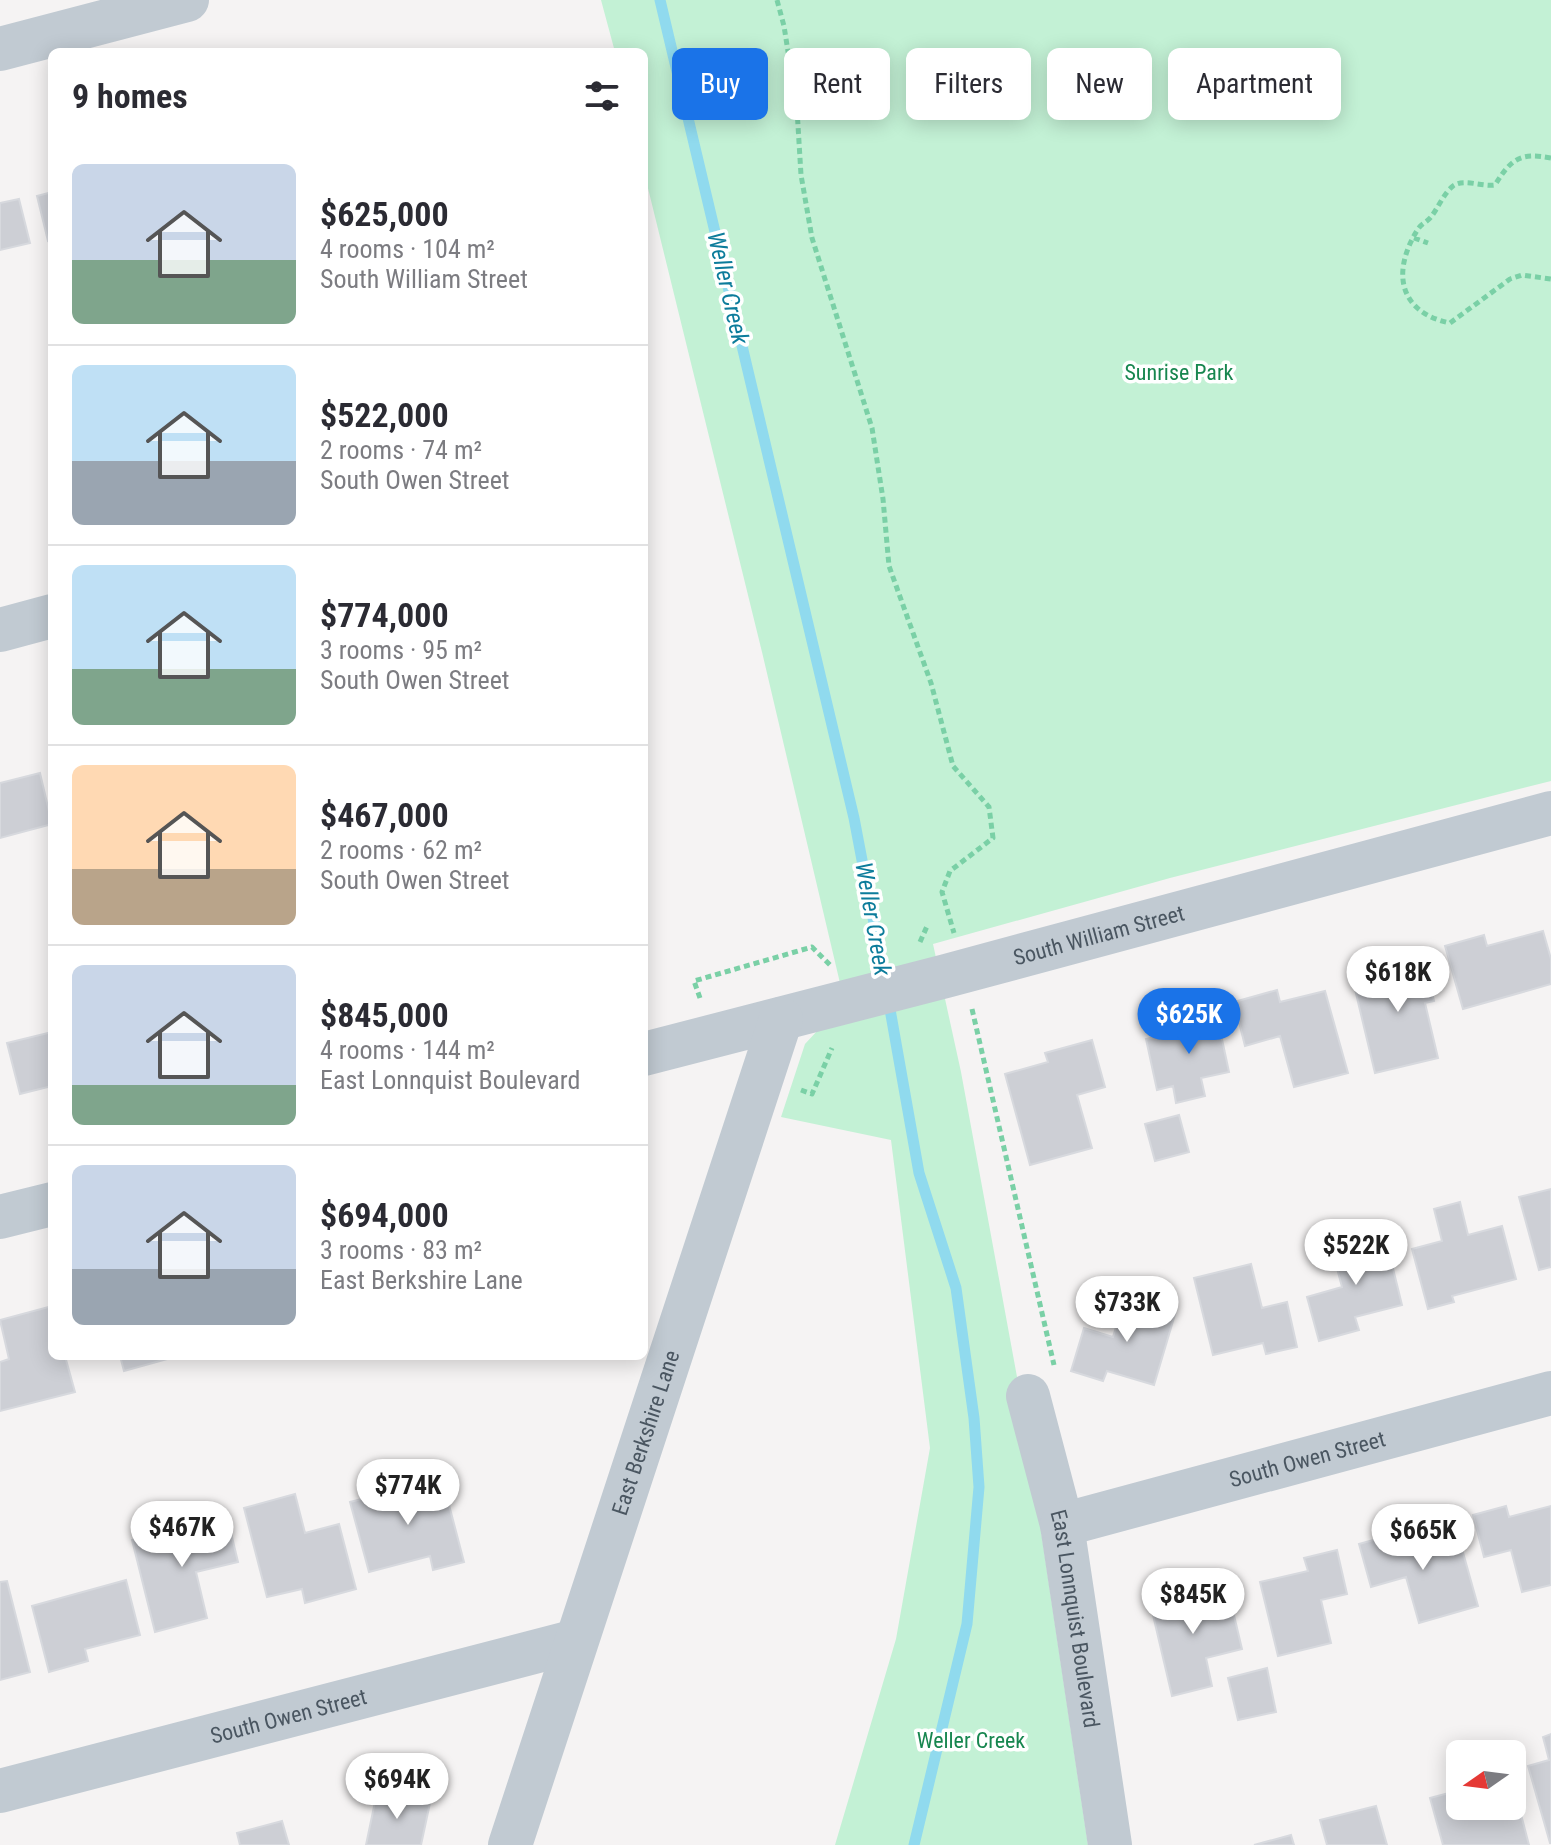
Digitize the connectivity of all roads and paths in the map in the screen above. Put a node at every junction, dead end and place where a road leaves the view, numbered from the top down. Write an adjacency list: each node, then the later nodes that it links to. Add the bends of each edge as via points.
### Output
1 (187, 0): 3 (street)
2 (777, 0): 11 (path, via 812,238 872,428 889,566 931,683 953,766 989,807 993,838 950,871 942,892)
3 (0, 49)
4 (1551, 158): 5 (path, via 1521,156 1495,185 1463,182 1451,187)
5 (1414, 238): 6 (path); 7 (path, via 1403,262 1403,290 1423,314 1437,320 1458,319 1510,279)
6 (1428, 243)
7 (1551, 279)
8 (48, 617): 9 (street)
9 (0, 630)
10 (1551, 813): 11 (street, South William Street)
11 (958, 974): 13 (street, South William Street); 19 (path)
12 (700, 999): 13 (path, via 694,981 812,947 830,965)
13 (846, 999): 14 (street, South William Street); 16 (path, via 812,1094)
14 (781, 1019): 15 (street, South William Street); 22 (street, East Berkshire Lane)
15 (648, 1053)
16 (793, 1087)
17 (48, 1205): 18 (street)
18 (0, 1217)
19 (1042, 1388): 21 (street, East Lonnquist Boulevard)
20 (1551, 1393): 21 (street, South Owen Street)
21 (1062, 1525): 25 (street, East Lonnquist Boulevard)
22 (576, 1641): 23 (street, South Owen Street); 24 (street, East Berkshire Lane)
23 (0, 1791)
24 (510, 1845)
25 (1110, 1845)

